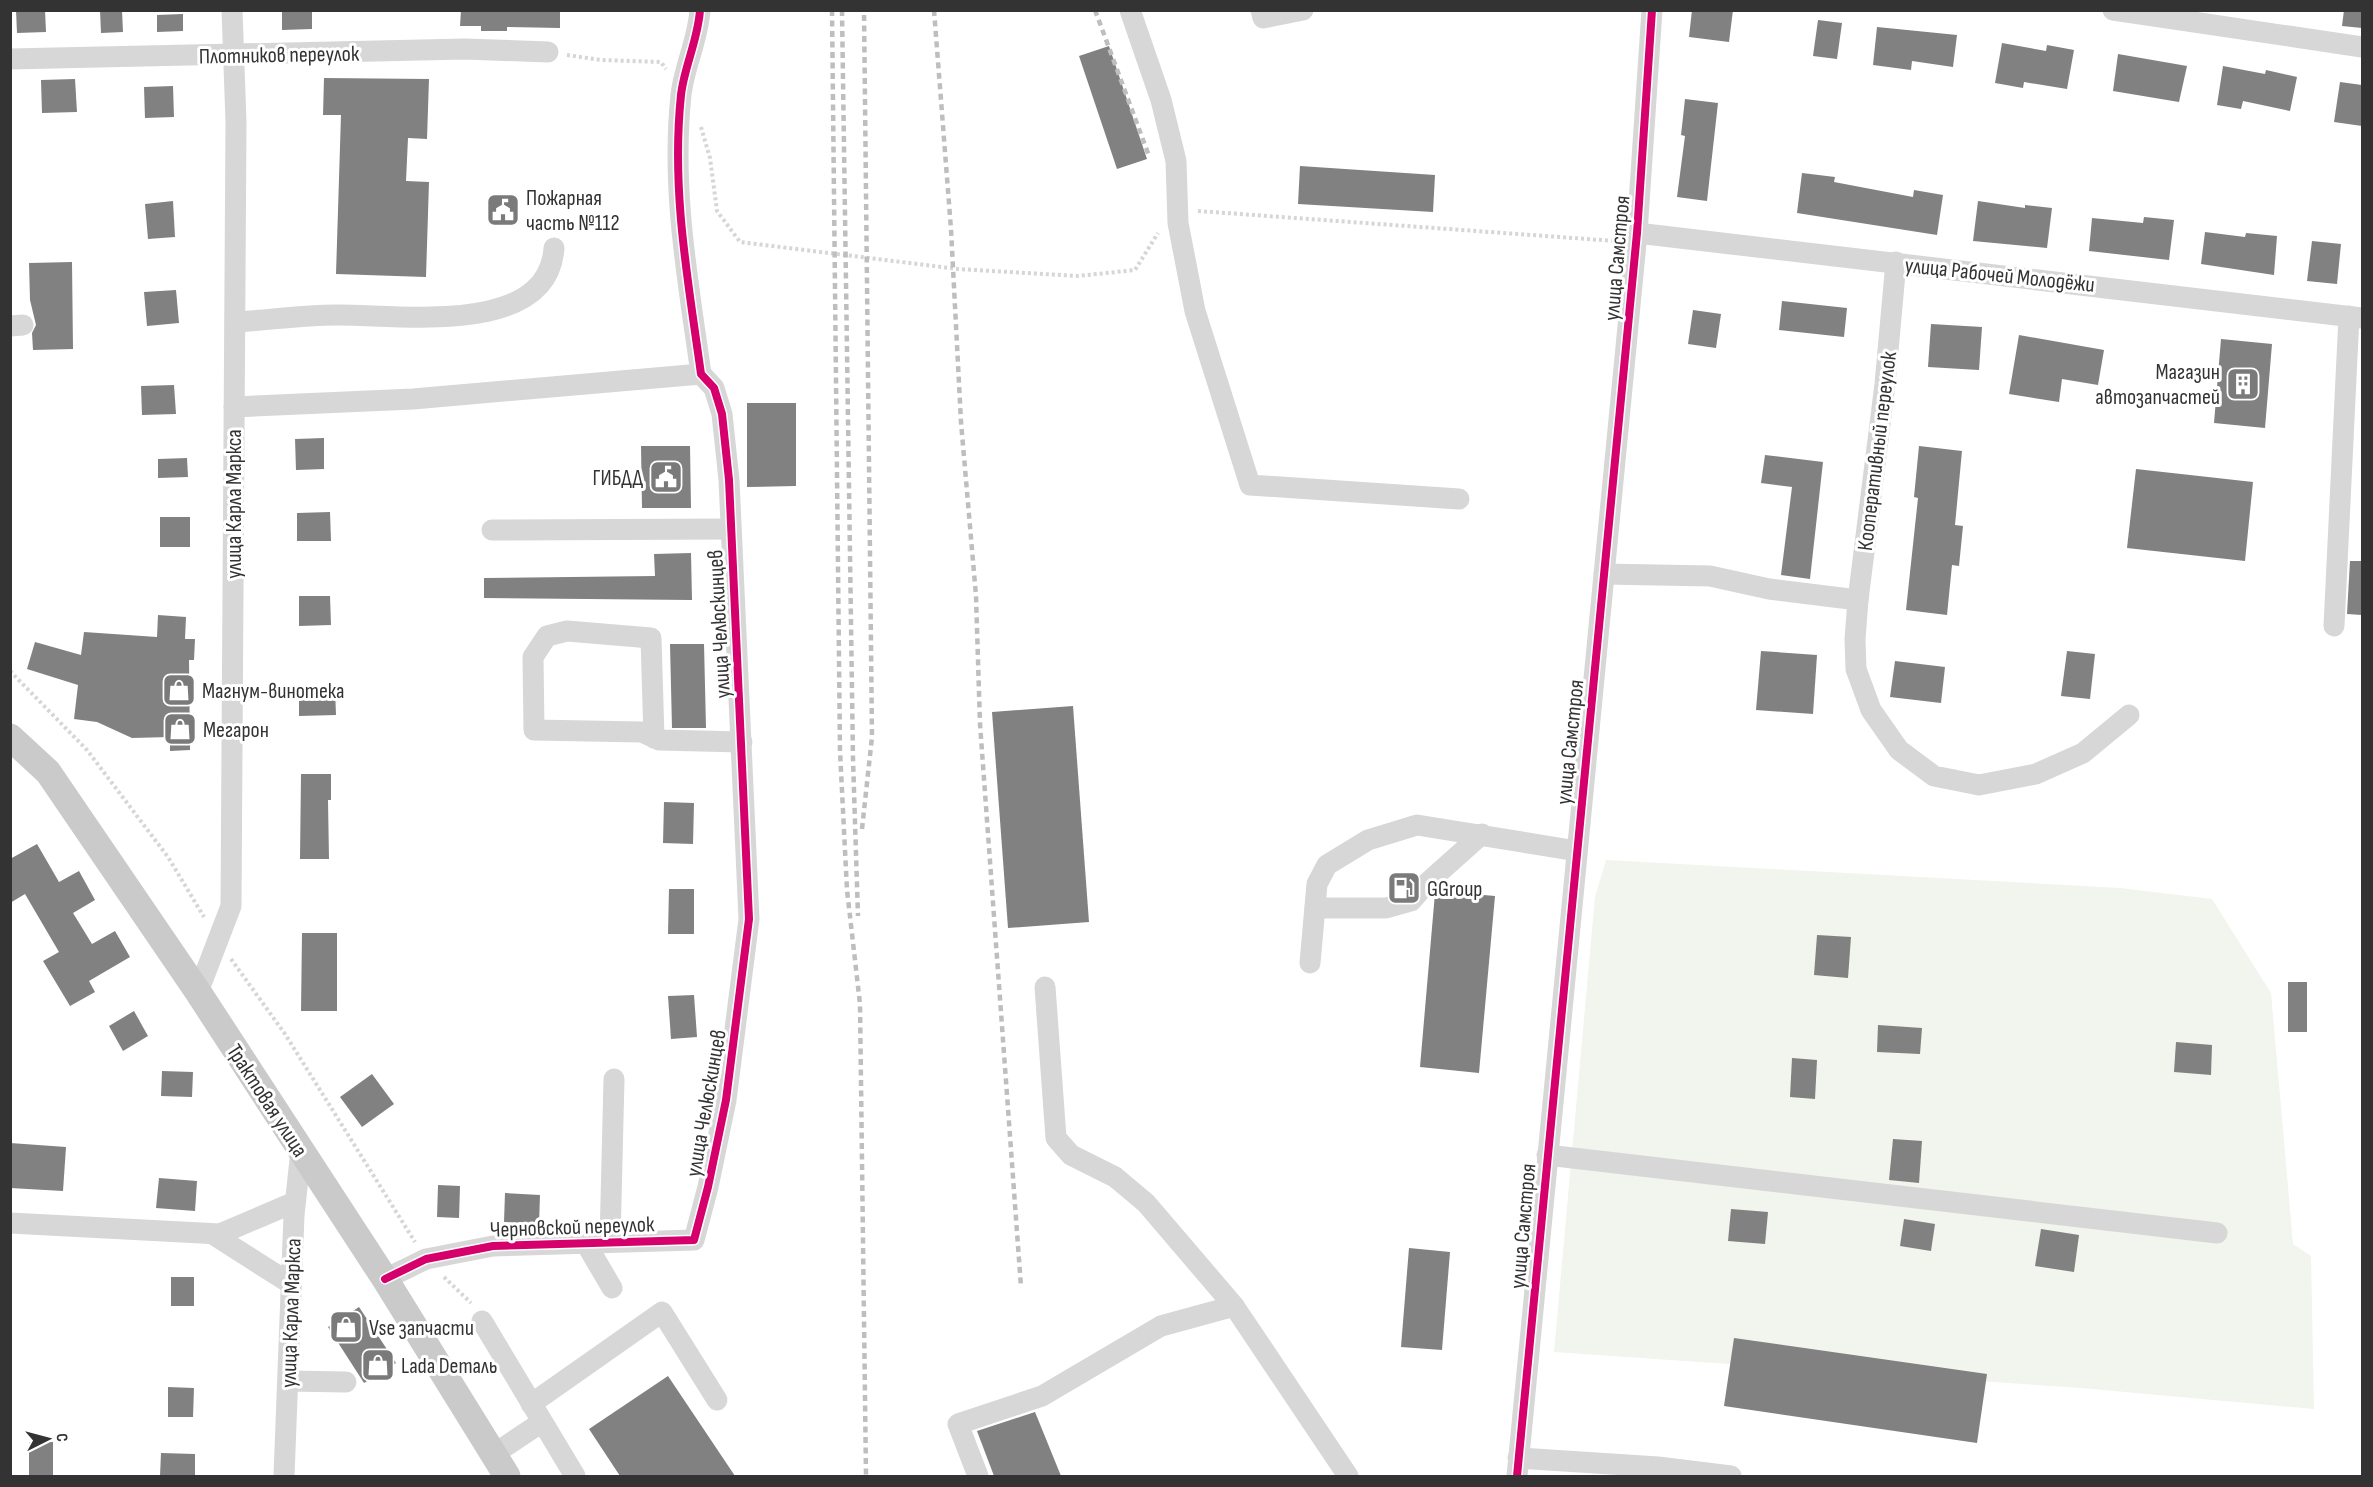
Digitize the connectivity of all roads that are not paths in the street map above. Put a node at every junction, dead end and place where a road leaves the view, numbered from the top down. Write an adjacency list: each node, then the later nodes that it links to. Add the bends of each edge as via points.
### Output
1 (232, 10): 10 (street, улица Карла Маркса)
2 (700, 10): 17 (street, улица Челюскинцев, via 681,94 677,199)
3 (1130, 10): 19 (street, via 1161,100 1176,161 1178,211 1195,311 1250,485)
4 (1261, 10): 5 (street, via 1263,18)
5 (1303, 10)
6 (1652, 10): 12 (street, улица Самстроя)
7 (2113, 10): 8 (street)
8 (2362, 46)
9 (548, 52): 10 (street, Плотников переулок, via 465,49)
10 (233, 55): 11 (street, Плотников переулок); 16 (street, улица Карла Маркса)
11 (10, 59)
12 (1630, 237): 14 (street, улица Рабочей Молодёжи); 22 (street, улица Самстроя)
13 (555, 248): 16 (street, via 553,262 538,288 516,304 420,319 336,315)
14 (1896, 262): 15 (street, улица Рабочей Молодёжи); 23 (street, Кооперативный переулок)
15 (2356, 317): 24 (street)
16 (235, 322): 18 (street, улица Карла Маркса)
17 (701, 374): 18 (street, via 413,399); 20 (street, улица Челюскинцев, via 714,388 722,414)
18 (234, 407): 34 (street, улица Карла Маркса, via 231,906)
19 (1459, 499)
20 (731, 529): 21 (street); 28 (street, улица Челюскинцев)
21 (492, 530)
22 (1604, 574): 23 (street, via 1710,576 1768,589); 30 (street, улица Самстроя)
23 (1858, 600): 25 (street, Кооперативный переулок, via 1856,669 1871,711 1899,750 1934,776 1979,785 2036,774 2083,753)
24 (2334, 626)
25 (2128, 715)
26 (10, 737): 34 (main road, Трактовая улица, via 48,772)
27 (654, 738): 27 (street, via 642,732 534,730 533,657 547,636 567,631 651,638); 28 (street)
28 (742, 742): 42 (street, улица Челюскинцев, via 749,919 726,1100)
29 (1482, 834): 30 (street); 31 (street, via 1412,901 1386,908); 31 (street, via 1417,825 1368,840 1327,865 1317,884)
30 (1577, 851): 37 (street, улица Самстроя)
31 (1315, 908): 32 (street)
32 (1310, 963)
33 (1045, 987): 48 (street, via 1056,1138 1071,1155 1115,1178 1146,1203)
34 (198, 992): 36 (main road, Трактовая улица)
35 (614, 1079): 44 (street)
36 (301, 1151): 38 (street, улица Карла Маркса); 45 (main road, Трактовая улица)
37 (1547, 1155): 40 (street); 56 (street, улица Самстроя)
38 (295, 1202): 41 (street); 46 (street, улица Карла Маркса)
39 (10, 1223): 41 (street)
40 (2217, 1233)
41 (214, 1234): 46 (street)
42 (694, 1240): 44 (street, Черновской переулок)
43 (585, 1242): 44 (street, Черновской переулок); 45 (street, Черновской переулок, via 493,1246 426,1259); 47 (street)
44 (610, 1242)
45 (385, 1279): 55 (main road, Трактовая улица)
46 (291, 1284): 50 (street, улица Карла Маркса)
47 (612, 1288)
48 (1234, 1306): 59 (street, via 1161,1326 1042,1396 958,1425); 60 (street)
49 (478, 1313): 53 (street)
50 (288, 1381): 51 (street); 57 (street, улица Карла Маркса)
51 (346, 1382)
52 (717, 1400): 53 (street, via 662,1312)
53 (531, 1404): 54 (street)
54 (542, 1422): 55 (street); 58 (street)
55 (501, 1465)
56 (1518, 1467): 61 (street, via 1658,1467)
57 (284, 1476)
58 (575, 1476)
59 (978, 1476)
60 (1348, 1476)
61 (1731, 1476)

